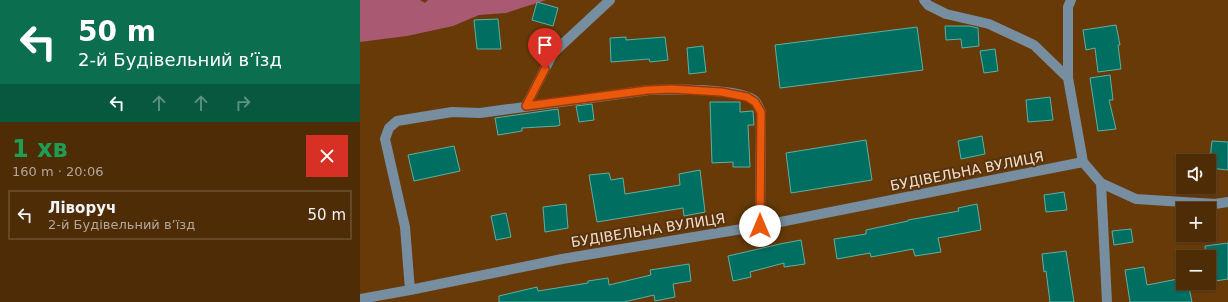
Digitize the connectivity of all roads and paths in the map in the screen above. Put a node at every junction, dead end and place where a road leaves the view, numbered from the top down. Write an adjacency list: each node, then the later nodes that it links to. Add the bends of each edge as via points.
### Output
1 (610, 0): 5 (street, via 553,53)
2 (924, 0): 4 (street, via 928,5 946,14 990,24 1034,45)
3 (1070, 0): 4 (street)
4 (1068, 78): 6 (street)
5 (526, 106): 9 (street, via 672,89 721,92 747,97 755,102 761,112); 10 (street, via 480,113 452,112 397,121 388,128 385,139 405,227)
6 (1083, 162): 7 (street); 9 (street, БУДІВЕЛЬНА ВУЛИЦЯ)
7 (1101, 183): 8 (street, via 1136,199 1214,204); 12 (street)
8 (1228, 202)
9 (760, 226): 10 (street, БУДІВЕЛЬНА ВУЛИЦЯ, via 562,259)
10 (410, 290): 11 (street, БУДІВЕЛЬНА ВУЛИЦЯ)
11 (360, 299)
12 (1107, 302)

